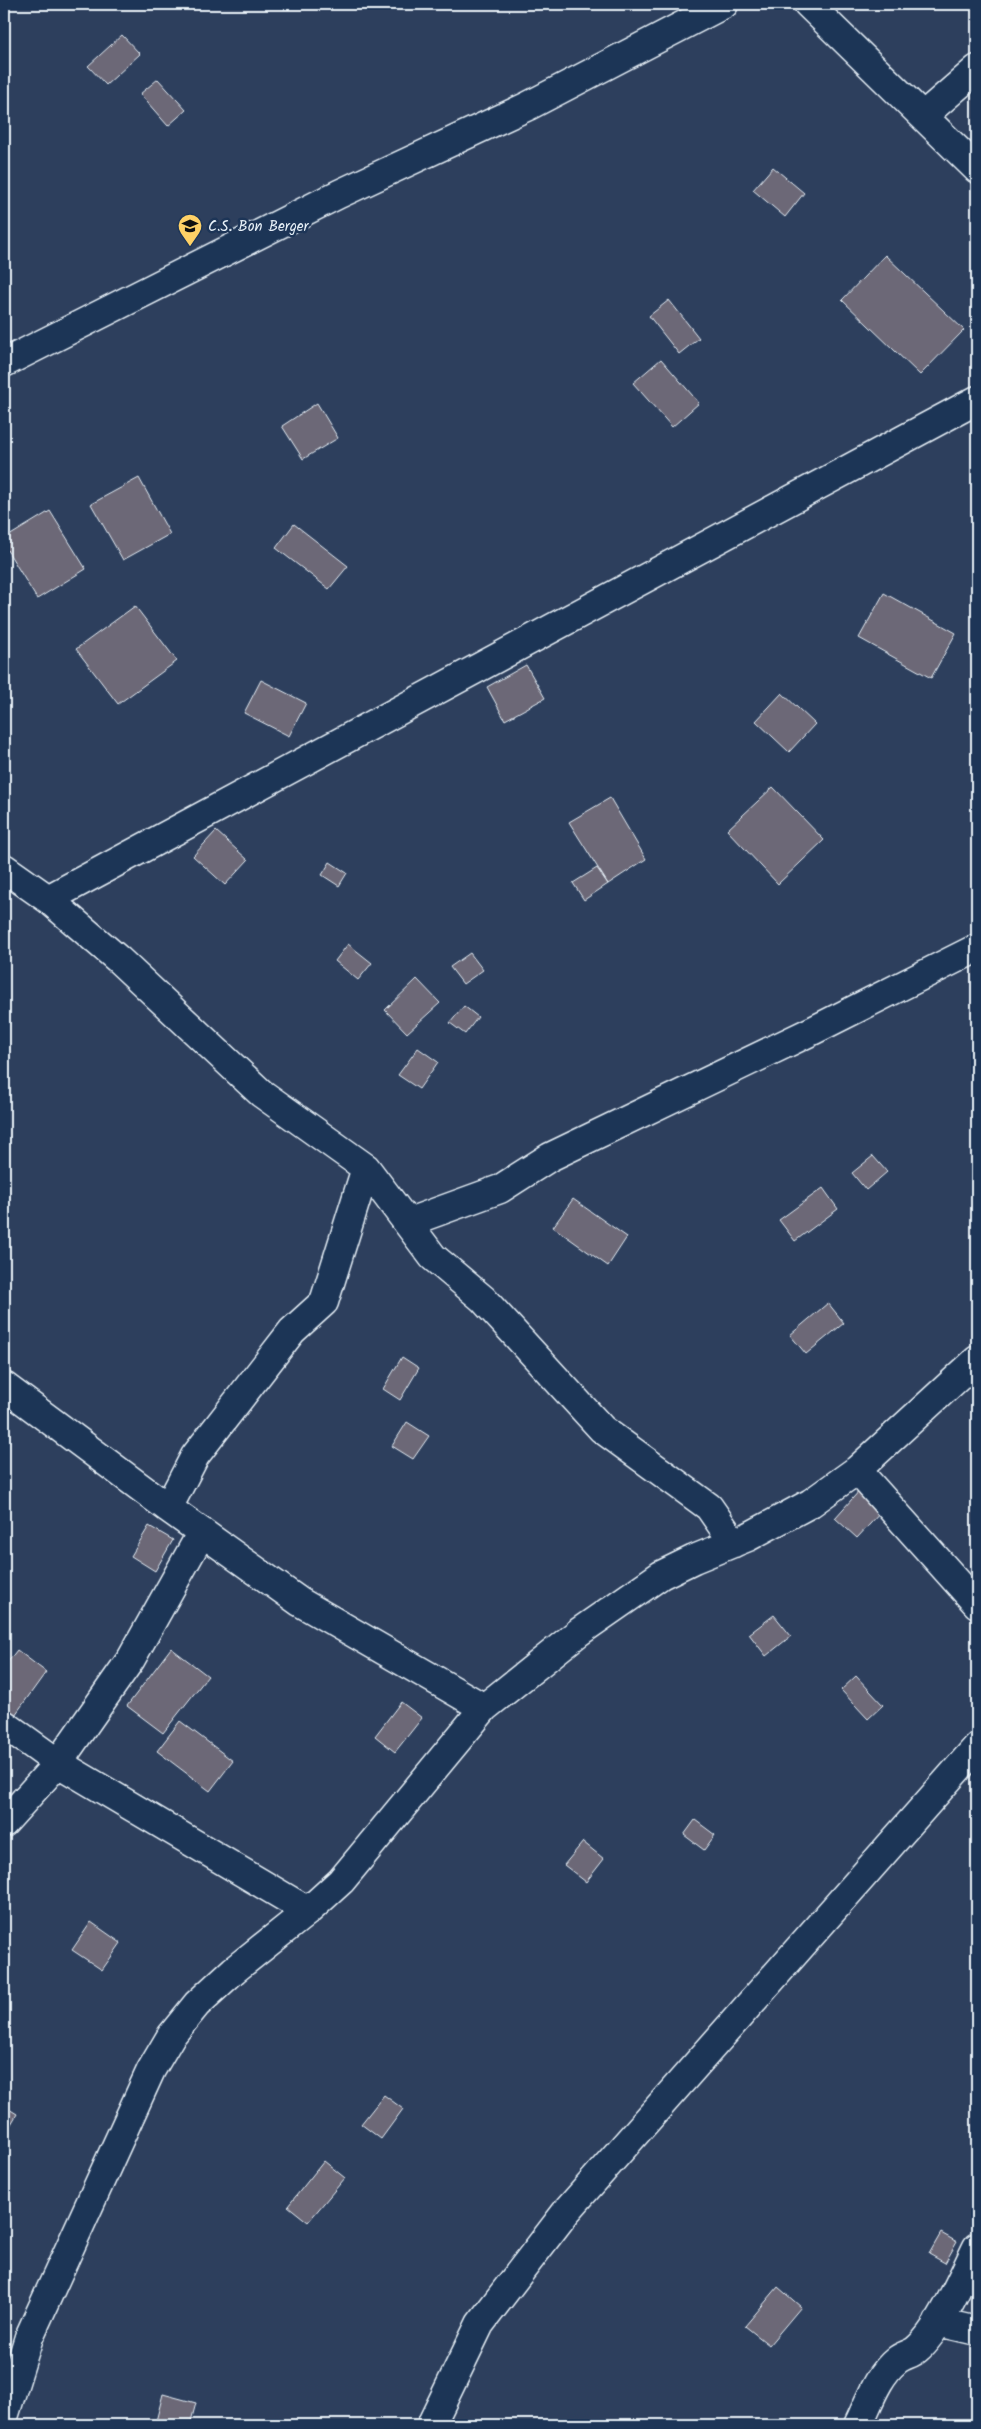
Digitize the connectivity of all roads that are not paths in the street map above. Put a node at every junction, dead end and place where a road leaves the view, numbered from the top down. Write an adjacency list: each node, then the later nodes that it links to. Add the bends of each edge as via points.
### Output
1 (724, 4): 6 (street, via 528,106 339,194)
2 (808, 4): 4 (street)
3 (977, 68): 4 (street)
4 (923, 116): 5 (street)
5 (977, 170)
6 (4, 363)
7 (977, 400): 9 (street)
8 (4, 868): 9 (street)
9 (48, 899): 11 (street, via 119,960 261,1093)
10 (977, 948): 12 (street, via 550,1157 500,1189)
11 (366, 1168): 12 (street); 16 (street, via 324,1302 292,1331 195,1456)
12 (409, 1222): 18 (street, via 433,1257 483,1299 602,1429 709,1507)
13 (977, 1360): 15 (street)
14 (4, 1386): 16 (street)
15 (857, 1470): 18 (street, via 812,1502); 19 (street)
16 (168, 1508): 17 (street)
17 (202, 1532): 20 (street, via 300,1602); 23 (street, via 131,1659)
18 (734, 1542): 20 (street, via 661,1575 579,1632)
19 (977, 1604)
20 (484, 1708): 25 (street, via 341,1881)
21 (4, 1724): 23 (street)
22 (977, 1747): 30 (street, via 566,2212 480,2324)
23 (58, 1763): 24 (street); 25 (street)
24 (4, 1823)
25 (308, 1912): 29 (street, via 234,1970 197,2004 171,2036 151,2070 29,2337)
26 (977, 2247): 27 (street)
27 (938, 2322): 28 (street); 31 (street, via 917,2350 898,2359 881,2376)
28 (977, 2331)
29 (4, 2416)
30 (431, 2425)
31 (858, 2425)

